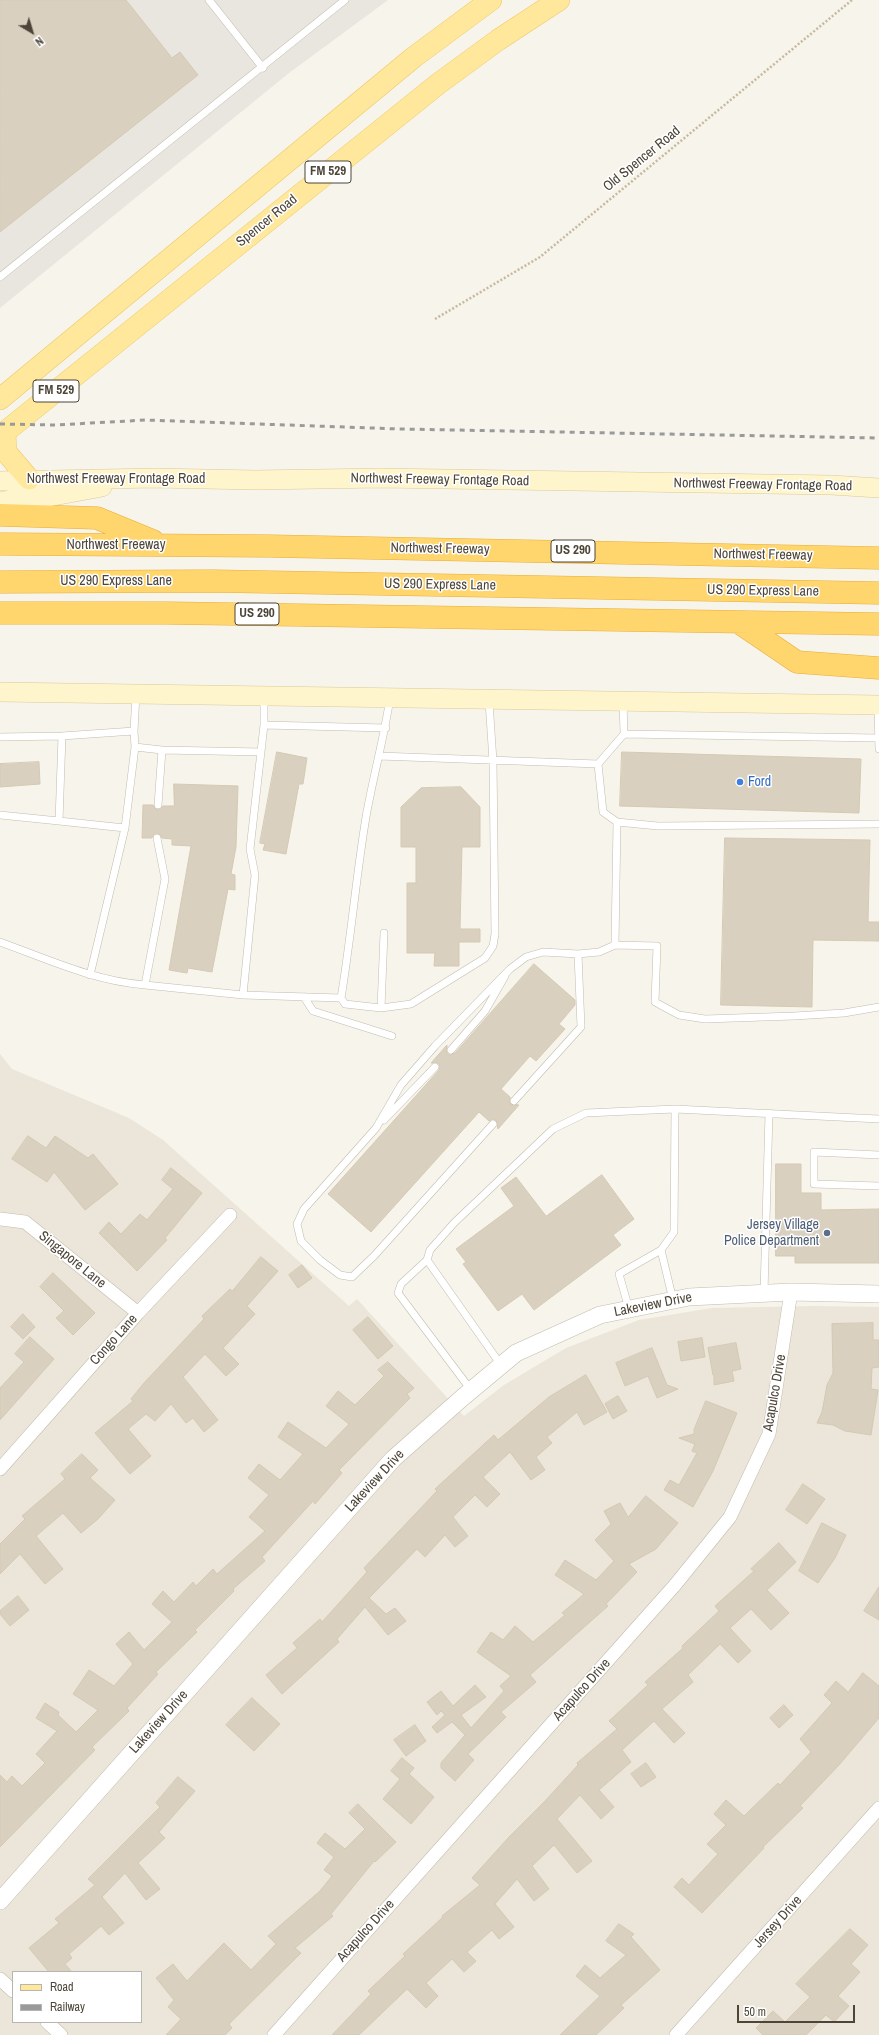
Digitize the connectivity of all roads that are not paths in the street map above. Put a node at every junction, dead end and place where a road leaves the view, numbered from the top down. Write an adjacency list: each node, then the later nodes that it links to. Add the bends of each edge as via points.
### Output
1 (209, 0): 7 (lane)
2 (345, 0): 7 (lane)
3 (491, 0): 9 (main road, FM 529, via 414,57)
4 (532, 0): 6 (main road, via 519,11)
5 (560, 0): 6 (main road, Spencer Road / FM 529)
6 (498, 40): 10 (main road, Spencer Road / FM 529, via 438,84)
7 (263, 68): 8 (lane)
8 (0, 277)
9 (0, 399)
10 (3, 434): 12 (main road, via 6,452)
11 (154, 478): 12 (main road, Northwest Freeway Frontage Road); 14 (main road, Northwest Freeway Frontage Road, via 420,479 831,485); 15 (main road, via 48,497)
12 (29, 479): 13 (main road, Northwest Freeway Frontage Road)
13 (0, 481)
14 (879, 488)
15 (0, 502)
16 (0, 515): 18 (highway, via 98,518)
17 (0, 544): 18 (highway, Northwest Freeway / US 290)
18 (163, 545): 19 (highway, Northwest Freeway / US 290)
19 (879, 558)
20 (0, 582): 21 (highway, US 290 Express Lane, via 204,581)
21 (879, 593)
22 (0, 613): 23 (highway, US 290, via 158,612)
23 (738, 622): 24 (highway, US 290); 25 (highway, via 797,662)
24 (879, 624)
25 (879, 668)
26 (0, 692): 27 (main road)
27 (136, 693): 28 (main road); 35 (lane)
28 (264, 695): 29 (main road); 33 (lane)
29 (390, 698): 30 (main road); 34 (lane)
30 (489, 698): 31 (main road); 45 (lane)
31 (623, 701): 32 (main road); 36 (lane)
32 (879, 705): 39 (lane)
33 (264, 725): 34 (lane); 43 (lane)
34 (386, 728): 44 (lane)
35 (134, 730): 37 (lane); 40 (lane)
36 (624, 734): 39 (lane); 46 (lane)
37 (62, 736): 38 (lane); 49 (lane)
38 (0, 737)
39 (878, 738): 42 (lane)
40 (136, 747): 41 (lane); 52 (lane)
41 (162, 750): 43 (lane); 47 (lane)
42 (879, 750)
43 (261, 752): 61 (lane, via 250,849 255,875)
44 (379, 756): 45 (lane); 63 (lane, via 370,792)
45 (493, 761): 46 (lane); 65 (lane, via 493,946 485,958 411,1004)
46 (598, 764): 50 (lane, via 603,812)
47 (158, 805)
48 (0, 815): 49 (lane)
49 (59, 821): 52 (lane)
50 (617, 822): 51 (lane, via 658,826); 56 (lane)
51 (879, 824)
52 (125, 828): 59 (lane)
53 (157, 838): 60 (lane, via 165,879)
54 (384, 933): 65 (lane)
55 (0, 942): 59 (lane)
56 (615, 945): 57 (lane, via 599,952); 64 (lane, via 657,946 655,1002 679,1015 704,1019 794,1016 844,1013)
57 (578, 954): 58 (lane, via 543,952 526,958); 69 (lane, via 581,1026)
58 (510, 969): 67 (lane, via 485,1012); 74 (lane, via 401,1085)
59 (90, 975): 60 (lane, via 122,983)
60 (145, 985): 61 (lane)
61 (243, 995): 62 (lane)
62 (304, 997): 63 (lane); 66 (lane, via 313,1011)
63 (340, 998): 65 (lane, via 345,1004)
64 (879, 1007)
65 (381, 1008)
66 (392, 1036)
67 (451, 1050)
68 (435, 1068): 74 (lane)
69 (514, 1101)
70 (675, 1109): 71 (lane); 79 (lane, via 674,1232); 80 (lane, via 586,1113 553,1129 455,1222 430,1250)
71 (769, 1113): 72 (lane); 82 (lane)
72 (879, 1119)
73 (493, 1124): 74 (lane, via 361,1270 352,1277 340,1275 301,1241 296,1224 304,1209)
74 (376, 1128)
75 (879, 1155): 76 (lane, via 814,1152 814,1184)
76 (879, 1186)
77 (230, 1216): 86 (street, Congo Lane)
78 (0, 1219): 86 (street, Singapore Lane, via 25,1222)
79 (661, 1250): 84 (lane); 85 (lane, via 619,1274)
80 (427, 1260): 87 (lane); 88 (lane, via 404,1280 398,1293)
81 (791, 1292): 82 (street, Lakeview Drive); 83 (street, Lakeview Drive); 96 (street, Acapulco Drive, via 769,1434 730,1517 675,1585)
82 (764, 1293): 84 (street, Lakeview Drive)
83 (879, 1294)
84 (672, 1300): 85 (street, Lakeview Drive)
85 (629, 1309): 87 (street, Lakeview Drive, via 600,1315 516,1353)
86 (138, 1313): 89 (street, Congo Lane)
87 (501, 1365): 88 (street, Lakeview Drive)
88 (471, 1390): 91 (street, Lakeview Drive, via 393,1459)
89 (0, 1469)
90 (879, 1808): 97 (street, Jersey Drive)
91 (0, 1901)
92 (0, 1979): 93 (street)
93 (12, 1990)
94 (48, 2023): 95 (street)
95 (61, 2035)
96 (274, 2035)
97 (676, 2035)

